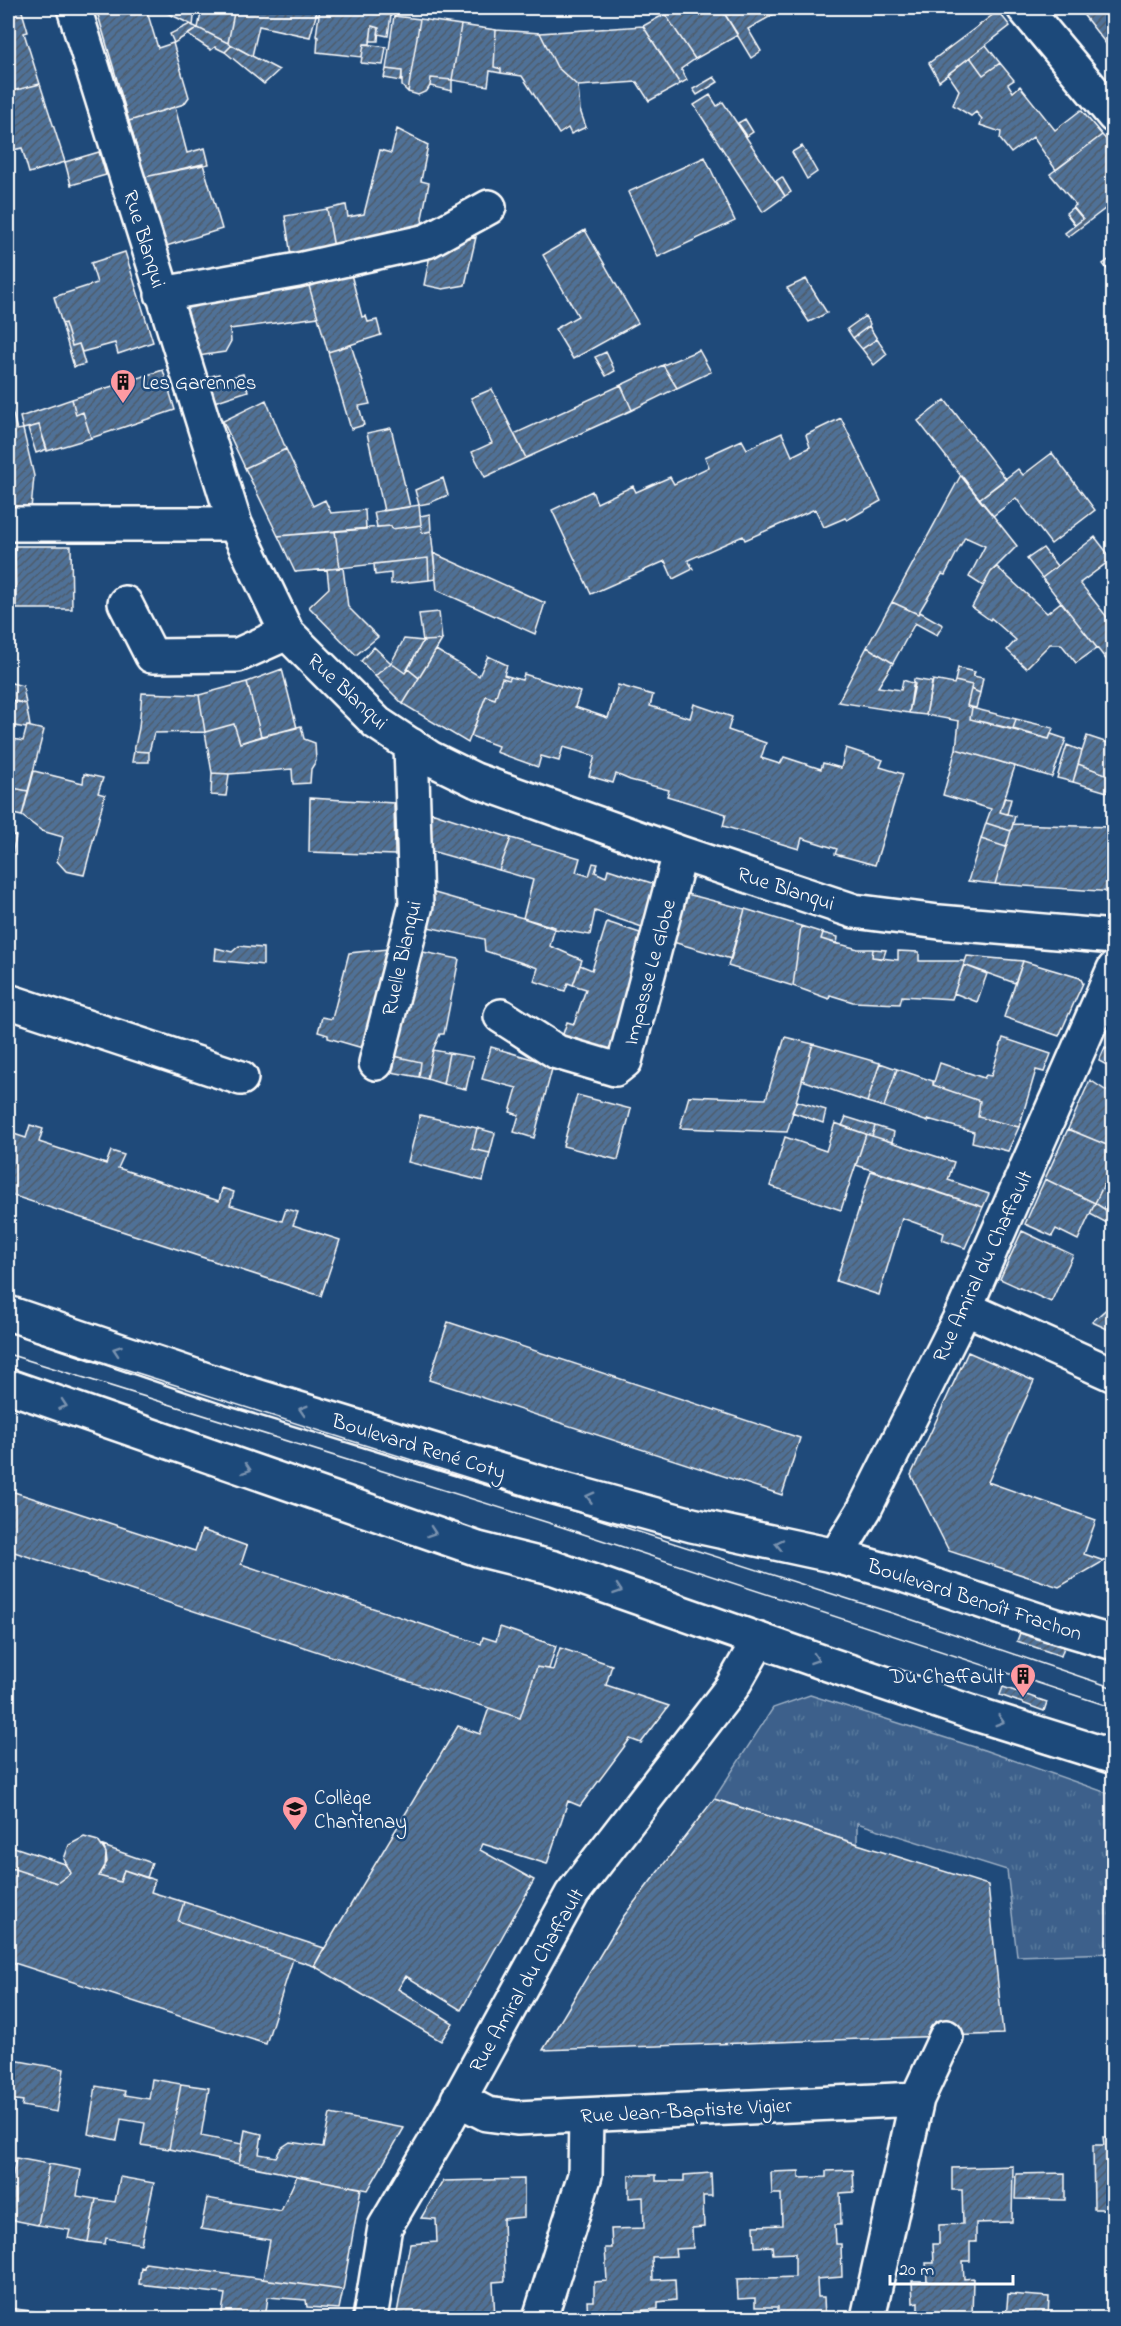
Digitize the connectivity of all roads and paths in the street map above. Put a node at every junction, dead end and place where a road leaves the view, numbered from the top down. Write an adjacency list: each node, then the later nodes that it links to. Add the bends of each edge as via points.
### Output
1 (74, 8): 5 (street, Rue Blanqui)
2 (1024, 8): 3 (street)
3 (1113, 116)
4 (489, 207): 5 (street, via 427,241 298,270)
5 (162, 294): 7 (street, Rue Blanqui)
6 (8, 524): 7 (street)
7 (235, 524): 9 (street, Rue Blanqui)
8 (124, 603): 9 (street, via 153,656 238,655)
9 (287, 633): 10 (street, Rue Blanqui, via 376,723)
10 (411, 745): 11 (street, Rue Blanqui, via 475,780); 16 (street, Ruelle Blanqui, via 416,905)
11 (680, 853): 12 (street, Rue Blanqui, via 854,911); 15 (street, Impasse Le Globe, via 625,1061 615,1069 557,1052)
12 (1113, 938)
13 (1113, 969): 18 (street, Rue Amiral du Chaffault)
14 (8, 1001): 17 (street)
15 (501, 1016)
16 (376, 1063)
17 (240, 1078)
18 (965, 1308): 20 (street); 22 (street, Rue Amiral du Chaffault, via 864,1510)
19 (8, 1313): 22 (street, Boulevard René Coty, one-way to 19, via 692,1525 550,1486 230,1388)
20 (1113, 1375)
21 (8, 1386): 23 (street, one-way to 23)
22 (836, 1556): 24 (street, Boulevard Benoît Frachon)
23 (759, 1640): 25 (street, one-way to 25); 27 (street, Rue Amiral du Chaffault, via 732,1687 572,1894)
24 (1113, 1643)
25 (1113, 1757)
26 (946, 2037): 28 (street)
27 (458, 2099): 29 (street, Rue Jean-Baptiste Vigier, via 497,2116); 30 (street, Rue Amiral du Chaffault, via 385,2227)
28 (917, 2099): 29 (street, Rue Jean-Baptiste Vigier); 32 (street)
29 (586, 2115): 31 (street, via 585,2175)
30 (370, 2319)
31 (540, 2319)
32 (867, 2319)

